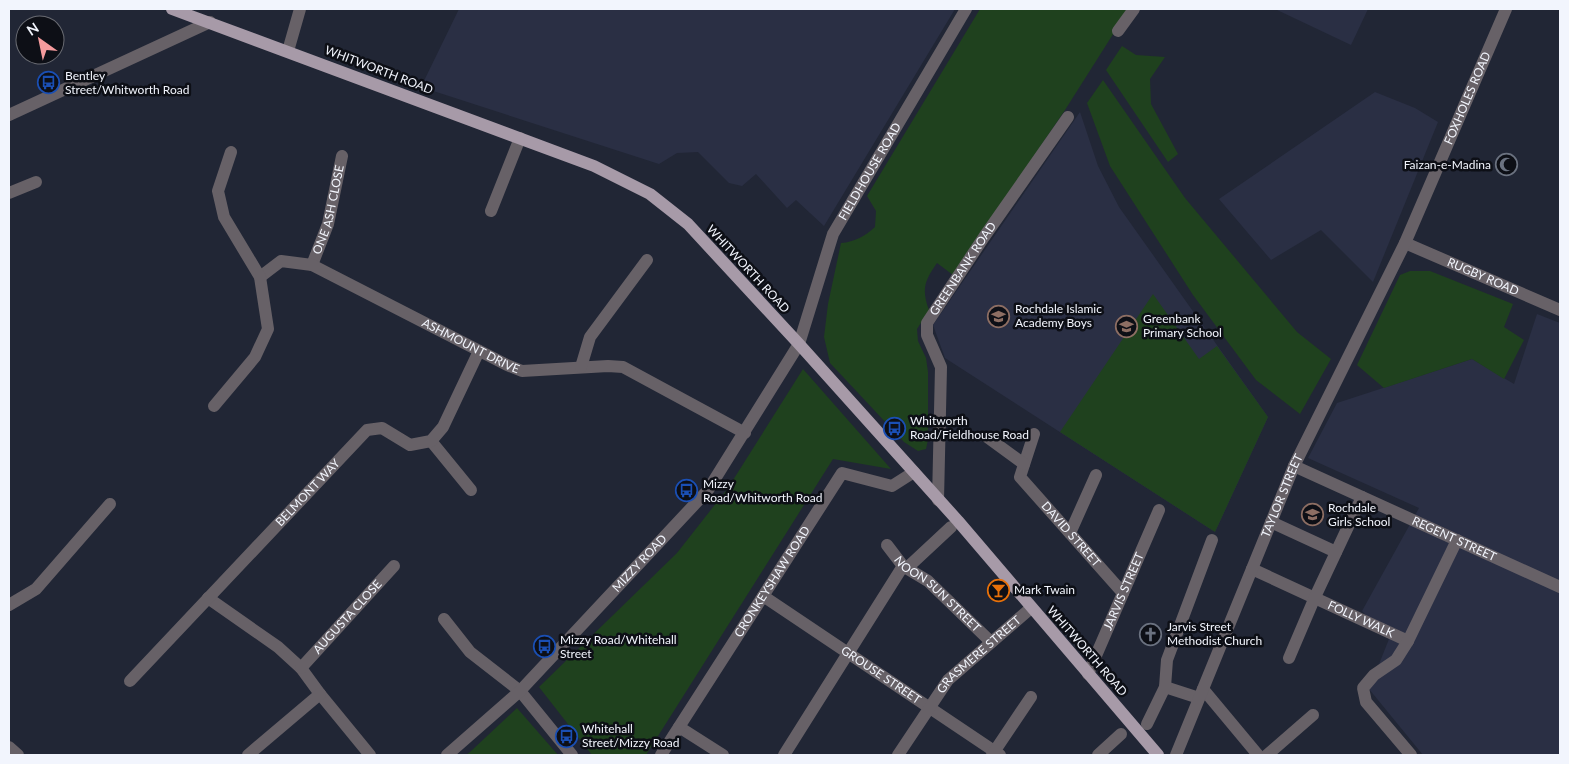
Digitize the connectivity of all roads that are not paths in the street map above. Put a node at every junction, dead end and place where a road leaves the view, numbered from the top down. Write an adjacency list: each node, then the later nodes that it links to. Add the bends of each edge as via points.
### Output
1 (172, 9): 6 (main road, WHITWORTH ROAD)
2 (300, 9): 8 (street)
3 (966, 9): 22 (street, FIELDHOUSE ROAD, via 833,234)
4 (1134, 9): 7 (street)
5 (1506, 9): 17 (street, FOXHOLES ROAD)
6 (210, 22): 8 (main road, WHITWORTH ROAD); 9 (street)
7 (1118, 31)
8 (288, 51): 11 (main road, WHITWORTH ROAD)
9 (9, 115)
10 (1068, 117): 36 (street, GREENBANK ROAD, via 926,322 927,335 941,367)
11 (520, 138): 16 (street); 22 (main road, WHITWORTH ROAD, via 594,166 650,194 688,224)
12 (231, 152): 20 (street, via 218,191 224,216)
13 (342, 156): 19 (street, ONE ASH CLOSE, via 328,224)
14 (36, 182): 15 (street)
15 (9, 193)
16 (491, 211)
17 (1405, 243): 21 (street, RUGBY ROAD); 31 (street, TAYLOR STREET)
18 (647, 260): 24 (street, via 590,337)
19 (312, 265): 20 (street, ASHMOUNT DRIVE, via 281,261); 23 (street, ASHMOUNT DRIVE)
20 (260, 277): 25 (street, via 268,328 255,357)
21 (1560, 310)
22 (799, 344): 26 (street, MIZZY ROAD); 32 (main road, WHITWORTH ROAD)
23 (479, 351): 24 (street, ASHMOUNT DRIVE, via 522,371); 29 (street, via 443,427)
24 (580, 368): 26 (street, ASHMOUNT DRIVE, via 623,367)
25 (214, 406)
26 (745, 433): 65 (street, MIZZY ROAD, via 708,490)
27 (1034, 434): 30 (street)
28 (987, 437): 30 (street)
29 (431, 441): 34 (street); 53 (street, BELMONT WAY, via 410,445 382,428 367,430)
30 (1024, 464): 41 (street, DAVID STREET, via 1020,477)
31 (1294, 466): 35 (street, REGENT STREET); 39 (street, TAYLOR STREET)
32 (914, 472): 36 (main road, WHITWORTH ROAD); 51 (street, CRONKEYSHAW ROAD, via 892,486 842,473)
33 (1096, 475): 41 (street)
34 (471, 490)
35 (1362, 497): 43 (street, REGENT STREET); 45 (street)
36 (938, 500): 55 (main road, WHITWORTH ROAD)
37 (110, 504): 54 (street, via 36,589)
38 (1159, 510): 50 (street, JARVIS STREET)
39 (1271, 522): 45 (street); 48 (street, TAYLOR STREET)
40 (951, 527): 47 (street)
41 (1070, 533): 50 (street, DAVID STREET)
42 (1212, 540): 64 (street, via 1167,660)
43 (1457, 540): 49 (street, REGENT STREET); 57 (street)
44 (887, 545): 47 (street, NOON SUN STREET)
45 (1336, 552): 52 (street)
46 (394, 566): 61 (street, AUGUSTA CLOSE)
47 (905, 567): 58 (street, NOON SUN STREET, via 928,580); 59 (street)
48 (1252, 569): 52 (street, FOLLY WALK); 66 (street, TAYLOR STREET)
49 (1560, 587)
50 (1123, 593): 62 (street, JARVIS STREET)
51 (763, 596): 59 (street, GROUSE STREET); 72 (street, CRONKEYSHAW ROAD)
52 (1315, 597): 57 (street, FOLLY WALK); 60 (street, FOLLY WALK)
53 (208, 598): 61 (street, via 278,647); 63 (street, BELMONT WAY)
54 (9, 605)
55 (1031, 608): 58 (street, GRASMERE STREET); 62 (main road, WHITWORTH ROAD)
56 (444, 619): 65 (street, via 470,652)
57 (1408, 641): 90 (street, via 1396,660 1374,675 1364,688 1366,702)
58 (991, 642): 69 (street, GRASMERE STREET, via 948,680)
59 (848, 653): 69 (street, GROUSE STREET); 83 (street)
60 (1289, 658)
61 (301, 668): 67 (street)
62 (1088, 674): 86 (main road, WHITWORTH ROAD)
63 (130, 680)
64 (1165, 687): 66 (street); 71 (street)
65 (520, 690): 79 (street, MIZZY ROAD); 80 (street)
66 (1201, 693): 87 (street, TAYLOR STREET); 88 (street)
67 (320, 694): 77 (street); 78 (street)
68 (1031, 697): 75 (street)
69 (930, 708): 75 (street, GROUSE STREET); 84 (street, GRASMERE STREET)
70 (1313, 716): 89 (street, via 1285,731)
71 (1147, 724)
72 (679, 727): 81 (street, CRONKEYSHAW ROAD); 82 (street)
73 (1121, 734): 85 (street)
74 (9, 746): 76 (street)
75 (995, 754)
76 (18, 755)
77 (248, 755)
78 (370, 755)
79 (448, 755)
80 (572, 755)
81 (661, 755)
82 (723, 755)
83 (784, 755)
84 (898, 755)
85 (1098, 755)
86 (1158, 755)
87 (1176, 755)
88 (1258, 755)
89 (1267, 755)
90 (1411, 755)

